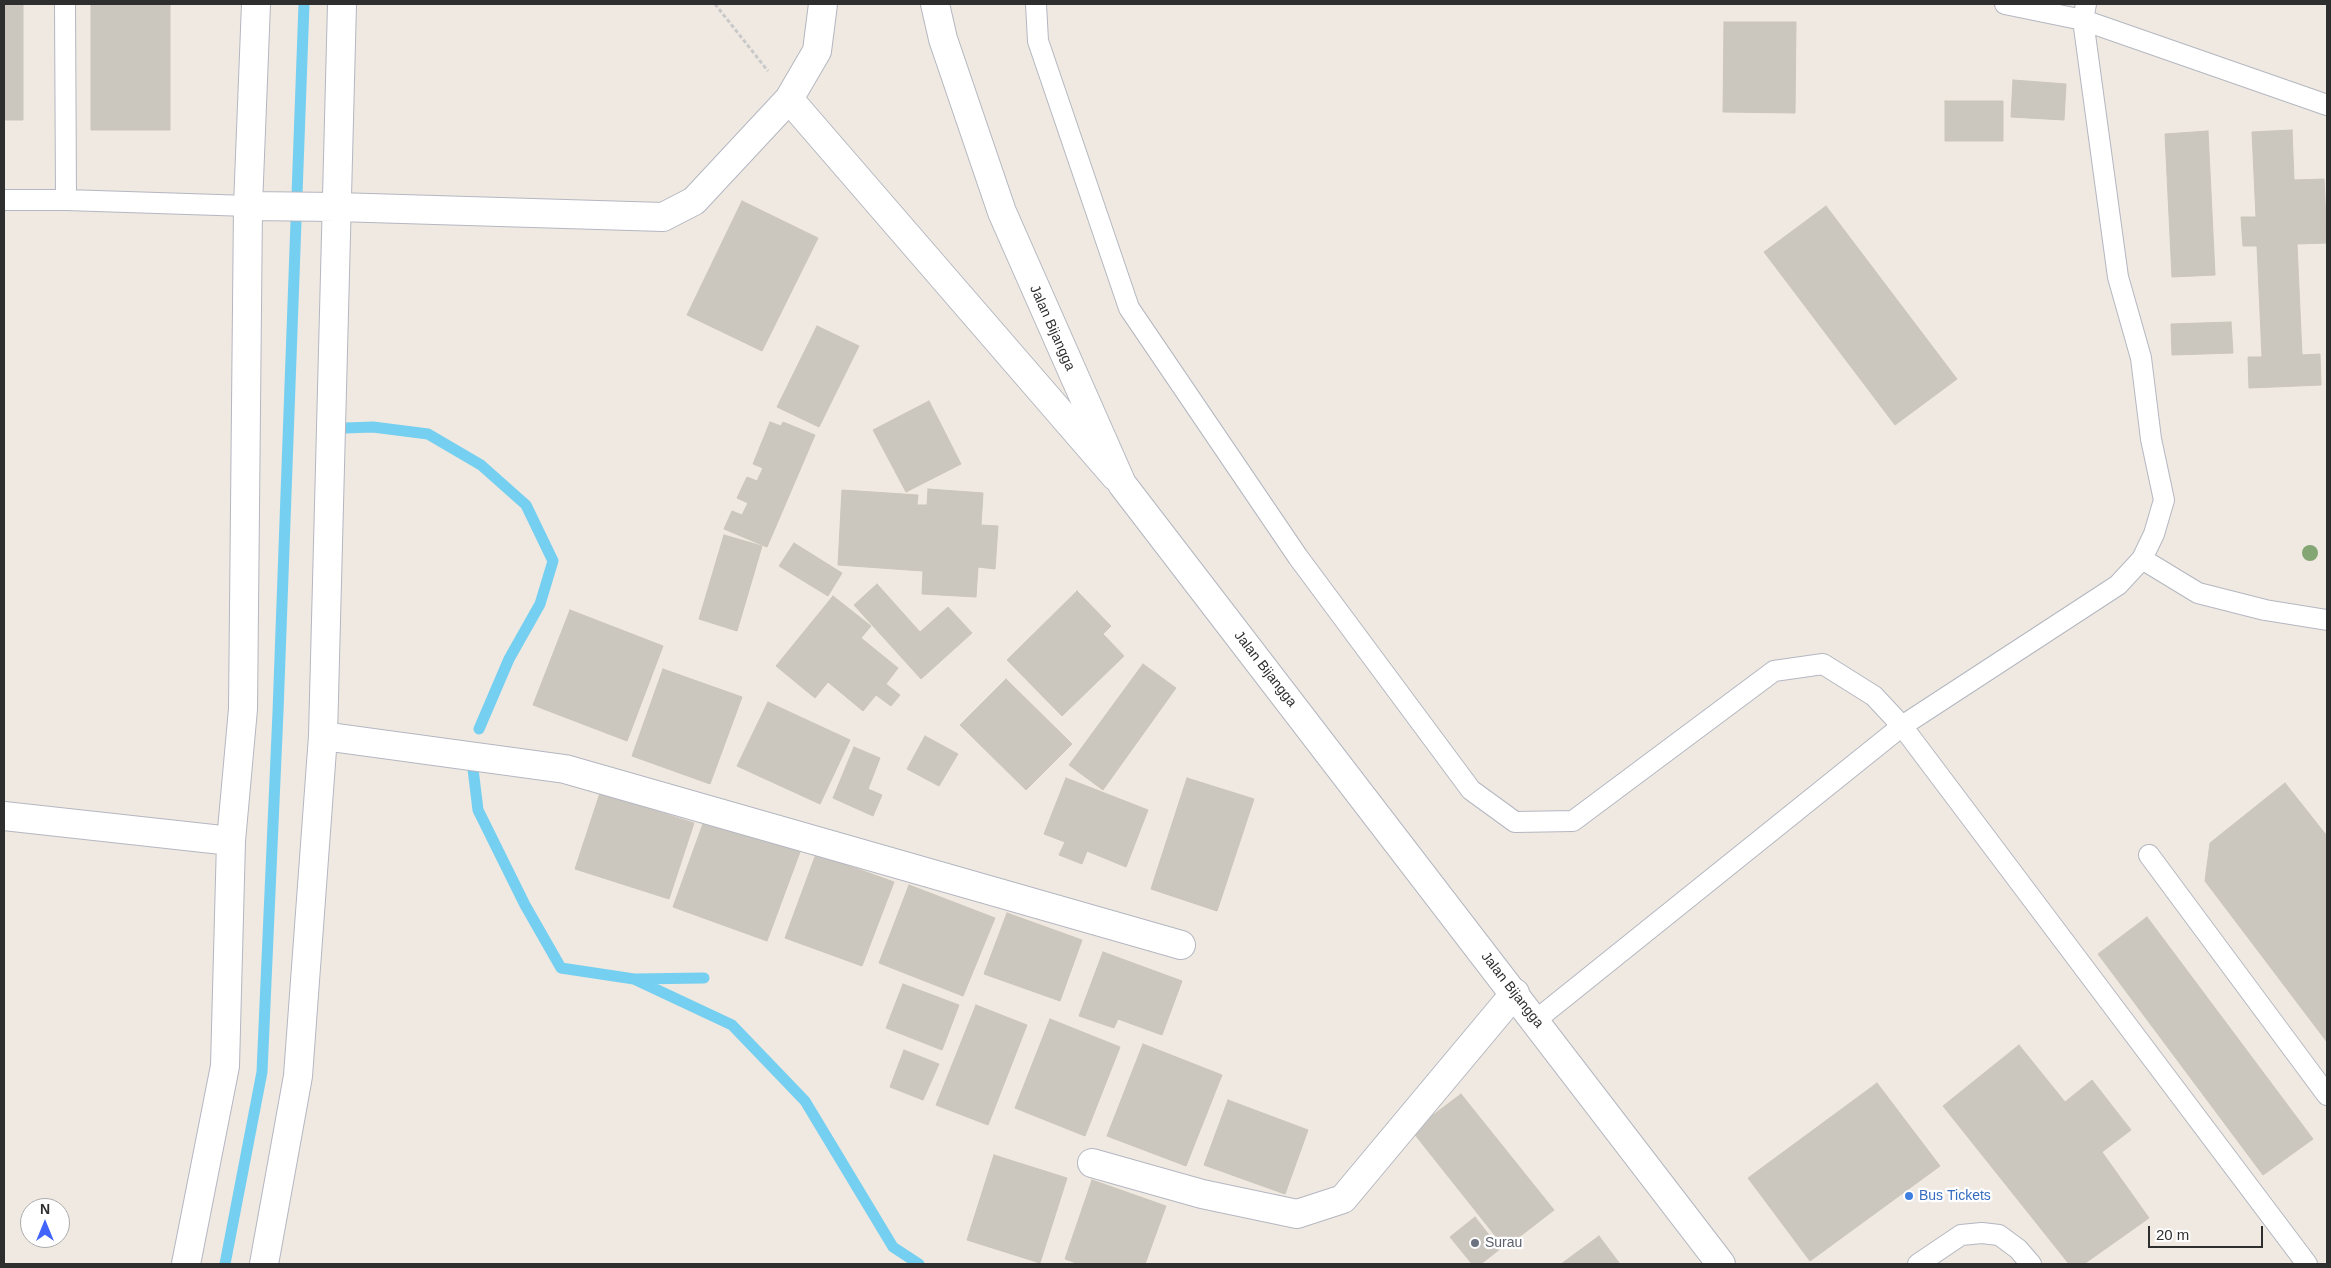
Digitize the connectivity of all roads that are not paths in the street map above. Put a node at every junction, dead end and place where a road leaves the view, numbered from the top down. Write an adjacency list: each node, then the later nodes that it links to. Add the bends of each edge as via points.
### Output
1 (65, 4): 12 (lane)
2 (256, 4): 13 (street)
3 (342, 4): 14 (street)
4 (823, 4): 9 (street, via 817,51)
5 (935, 4): 15 (street, Jalan Bijangga, via 943,39 1002,212)
6 (1036, 4): 18 (lane, via 1038,41 1129,308 1298,557 1471,790 1515,822 1573,821 1774,671 1823,664 1874,696)
7 (2004, 4): 8 (lane)
8 (2084, 12): 10 (lane); 16 (lane, via 2118,277 2141,358 2151,440 2164,500 2154,534)
9 (790, 99): 14 (street, via 694,201 663,217); 15 (street)
10 (2327, 105)
11 (4, 200): 12 (lane)
12 (66, 200): 13 (lane)
13 (256, 206): 14 (street); 21 (street, via 243,708)
14 (326, 207): 19 (street)
15 (1122, 484): 24 (street, Jalan Bijangga)
16 (2142, 558): 17 (lane, via 2198,593 2265,610); 18 (lane, via 2118,585)
17 (2327, 620)
18 (1902, 726): 25 (lane); 33 (lane)
19 (323, 736): 23 (street, via 565,769); 29 (street, via 298,1076)
20 (4, 816): 21 (street)
21 (230, 841): 28 (street, via 225,1066)
22 (2149, 855): 26 (lane)
23 (1181, 945)
24 (1515, 993): 25 (street, Jalan Bijangga); 27 (street, via 1343,1199 1297,1214 1202,1194)
25 (1536, 1020): 30 (street, Jalan Bijangga)
26 (2327, 1095)
27 (1092, 1162)
28 (186, 1264)
29 (264, 1264)
30 (1721, 1264)
31 (1918, 1264): 32 (lane, via 1961,1235 1982,1233 1999,1235)
32 (2031, 1264)
33 (2307, 1264)

